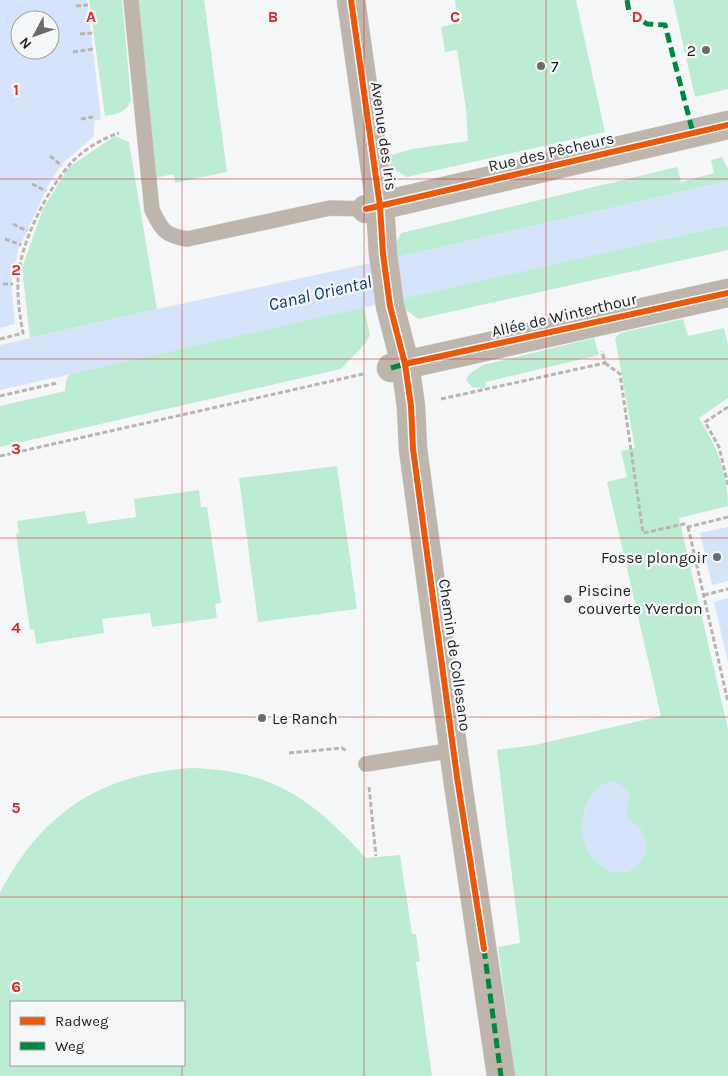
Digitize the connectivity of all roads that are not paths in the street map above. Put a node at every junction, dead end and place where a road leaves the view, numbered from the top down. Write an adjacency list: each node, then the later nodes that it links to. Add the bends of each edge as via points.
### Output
1 (131, 0): 4 (lane, via 152,210 170,236 187,239 330,208)
2 (351, 0): 4 (street, Avenue des Iris)
3 (728, 125): 4 (street, Rue des Pêcheurs)
4 (373, 208): 6 (street, Avenue des Iris)
5 (728, 292): 7 (street, Allée de Winterthour)
6 (390, 306): 7 (street, Chemin de Collesano)
7 (398, 366): 8 (street, Chemin de Collesano, via 411,406 413,449)
8 (454, 750): 9 (lane); 10 (street, Chemin de Collesano)
9 (366, 764)
10 (501, 1076)

